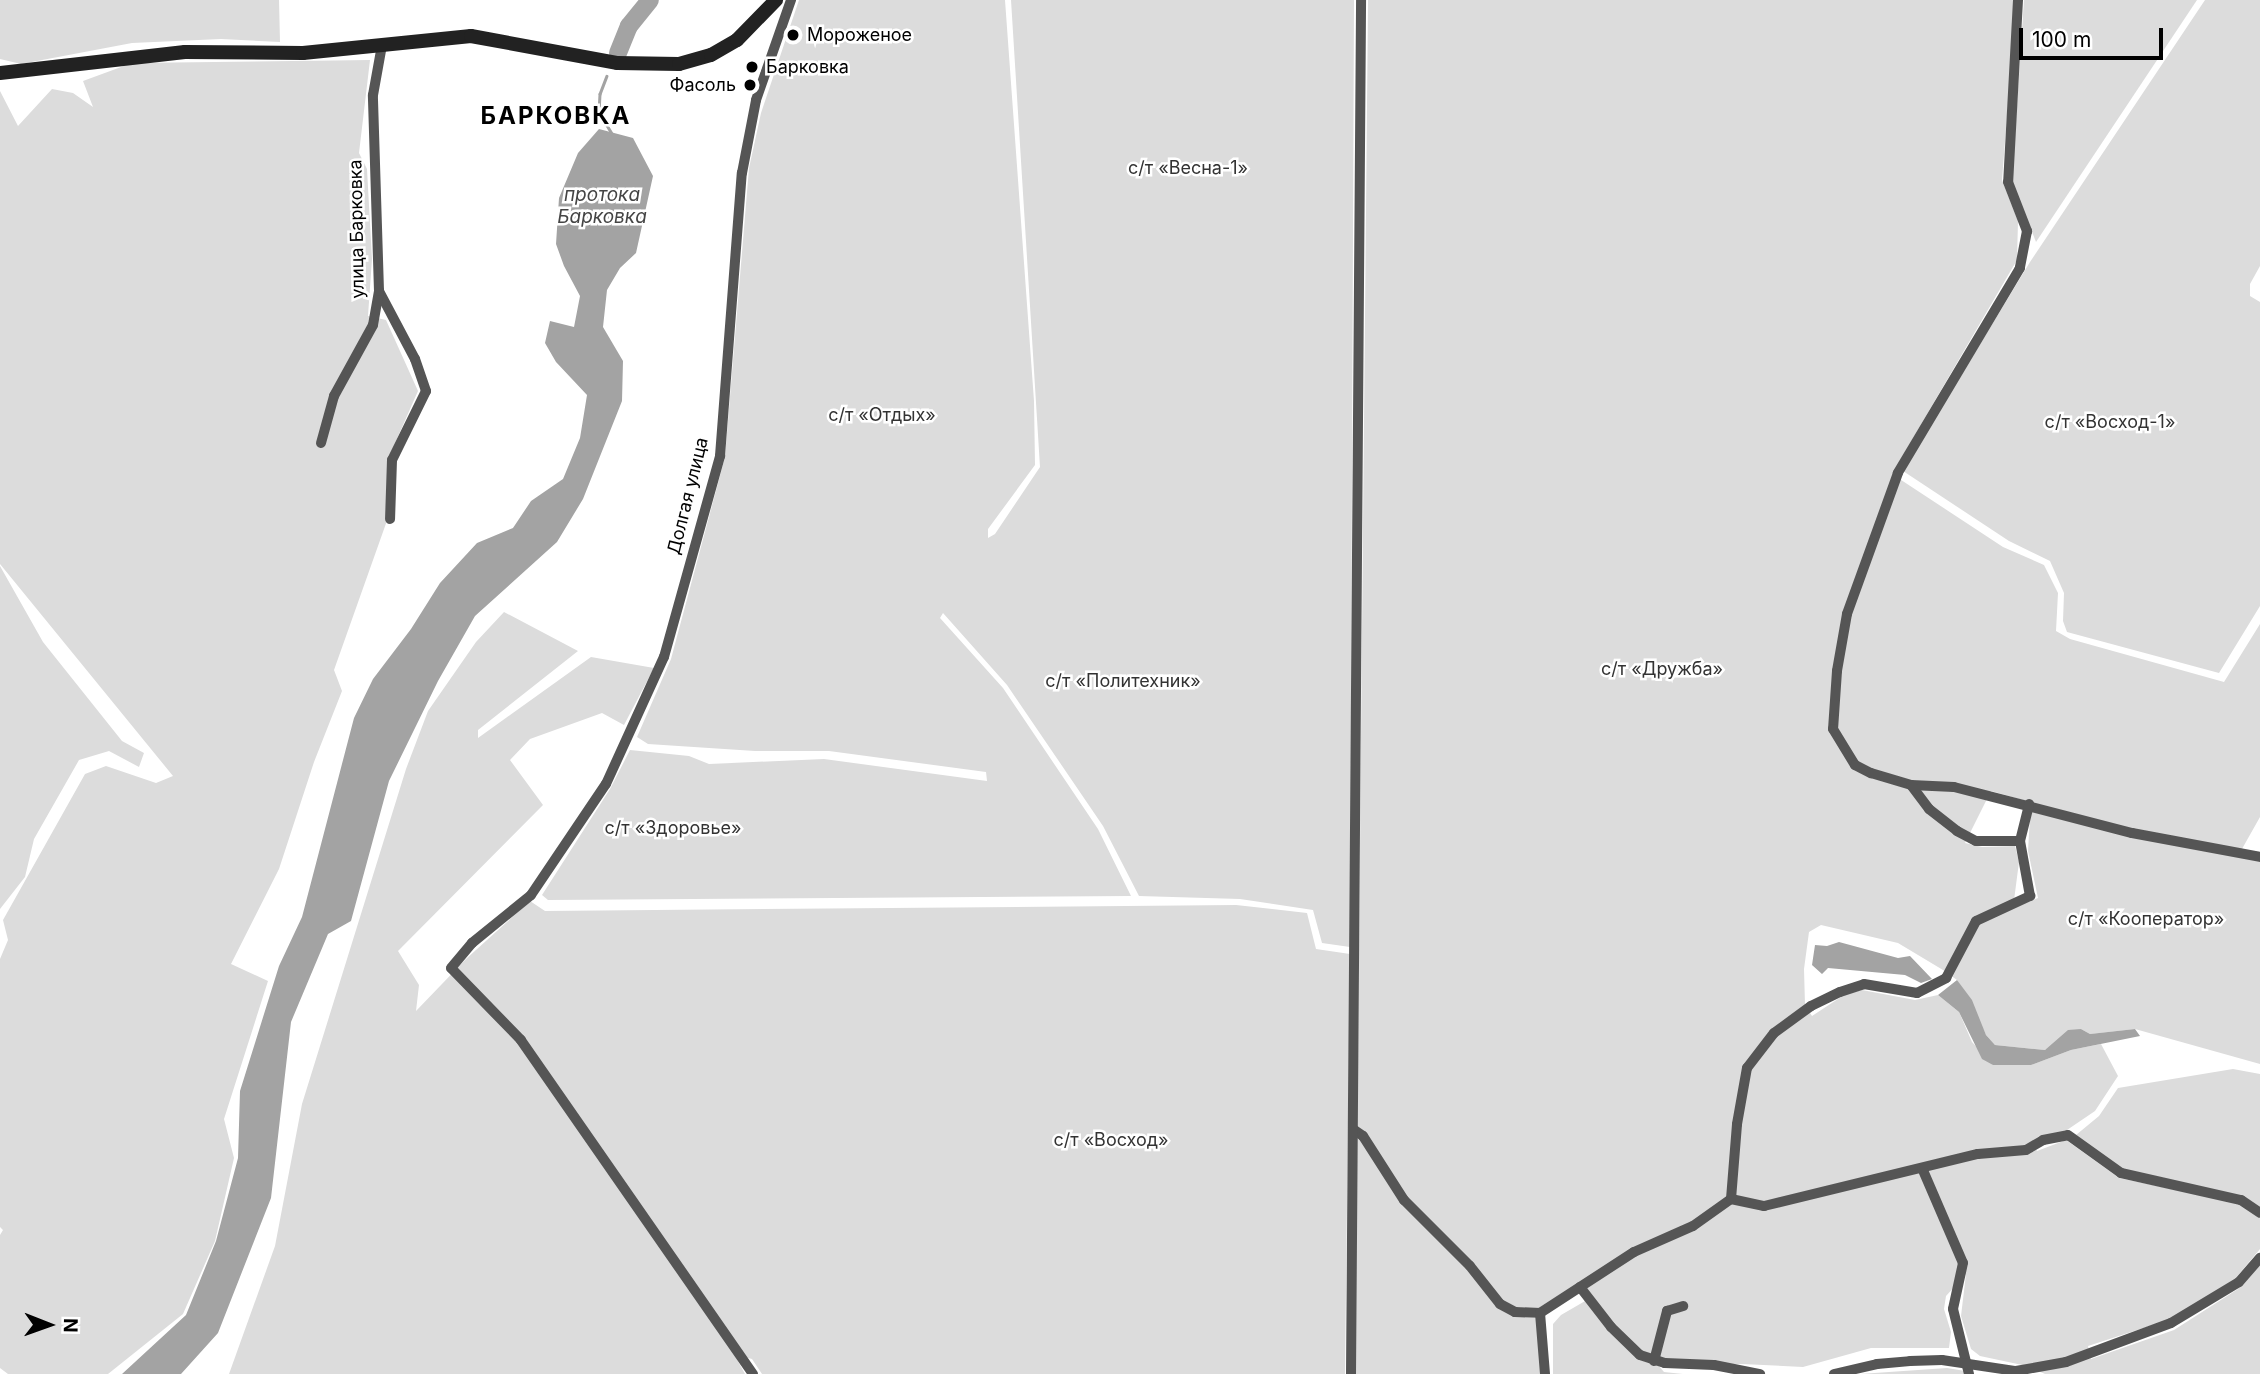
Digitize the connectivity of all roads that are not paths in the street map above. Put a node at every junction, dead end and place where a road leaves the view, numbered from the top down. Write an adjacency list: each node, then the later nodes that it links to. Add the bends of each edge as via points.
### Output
1 (776, 0): 5 (main road, via 737,40 711,55 679,64 617,63 471,36)
2 (791, 0): 24 (street, Долгая улица, via 756,100 742,173 720,456 664,657 598,795 531,895 472,943 450,968 521,1040)
3 (1361, 0): 14 (street)
4 (2018, 0): 10 (street, via 2008,182 2027,230 2020,268 1898,473 1847,614 1837,671 1833,729 1855,765)
5 (382, 45): 6 (main road, via 303,52 185,52); 7 (street, улица Барковка, via 373,95)
6 (0, 73)
7 (379, 291): 8 (street, улица Барковка, via 373,325 334,396); 9 (street, via 415,359 426,391 391,460)
8 (321, 443)
9 (390, 519)
10 (1911, 785): 11 (street, via 1954,787); 12 (street, via 1929,809 1976,841)
11 (2029, 804): 12 (street); 13 (street, via 2132,833)
12 (2020, 841): 16 (street, via 2030,896 1976,922 1945,978 1917,993 1864,984 1811,1006 1774,1033 1747,1068)
13 (2260, 857)
14 (1353, 1129): 21 (street, via 1363,1136 1404,1200 1470,1266 1500,1304 1515,1312); 25 (street)
15 (1922, 1168): 16 (street, via 1765,1206); 17 (street, via 1978,1154 2026,1150 2043,1140 2068,1135 2121,1173 2241,1200); 23 (street, via 1963,1264 1953,1309)
16 (1731, 1199): 19 (street, via 1693,1226 1634,1252)
17 (2260, 1213)
18 (2260, 1258): 23 (street, via 2239,1282 2171,1323 2066,1362 2016,1371)
19 (1580, 1287): 21 (street); 22 (street, via 1611,1327 1640,1355)
20 (1683, 1306): 22 (street, via 1667,1311)
21 (1541, 1313): 26 (street)
22 (1654, 1361): 27 (street)
23 (1969, 1368): 28 (street, via 1899,1362)
24 (753, 1374)
25 (1351, 1374)
26 (1545, 1374)
27 (1760, 1374)
28 (1834, 1374)

